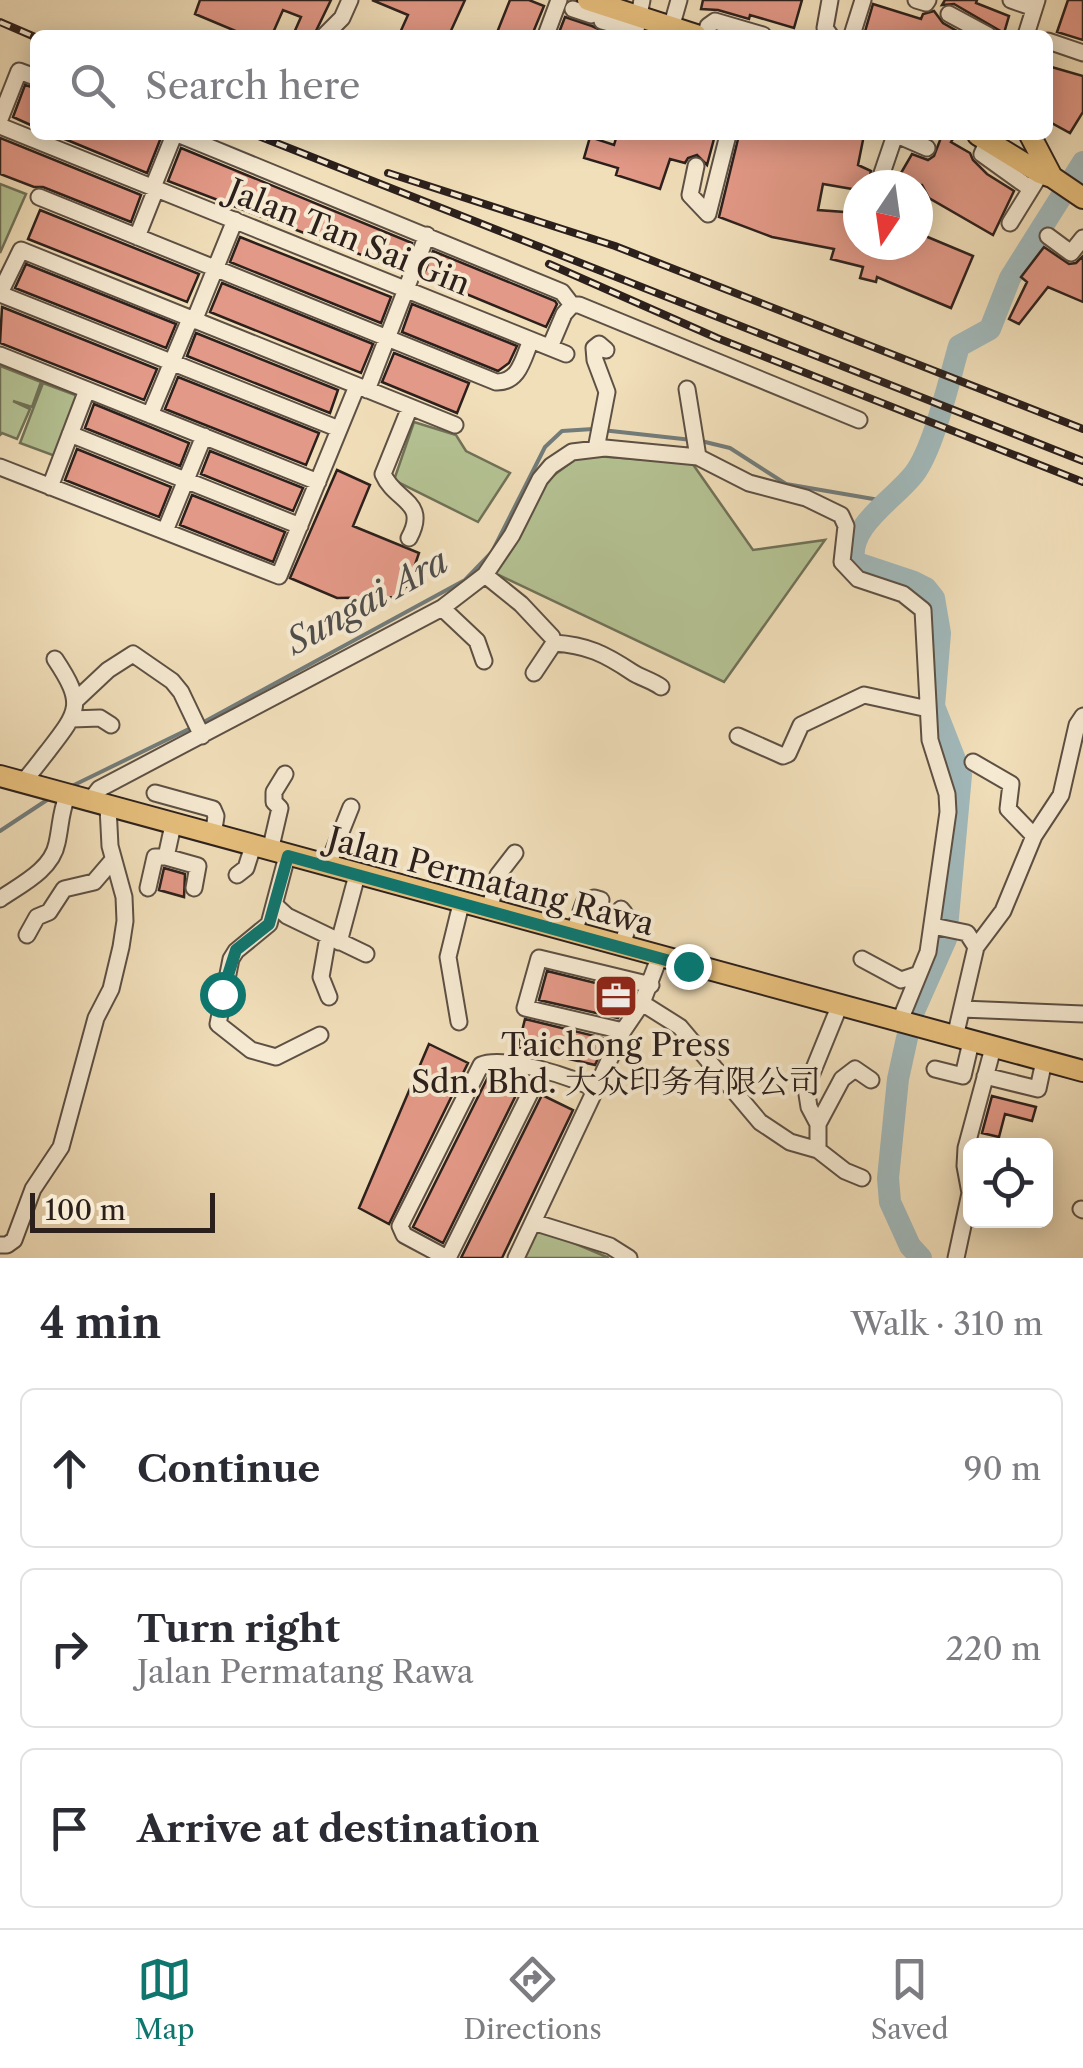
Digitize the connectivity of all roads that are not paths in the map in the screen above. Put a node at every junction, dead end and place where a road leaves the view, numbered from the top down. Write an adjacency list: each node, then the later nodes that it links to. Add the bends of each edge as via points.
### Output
1 (350, 0): 11 (street)
2 (678, 0): 14 (street)
3 (830, 0): 17 (street)
4 (863, 0): 18 (street)
5 (916, 0): 6 (street)
6 (928, 0)
7 (1010, 0): 8 (street)
8 (1036, 4): 20 (street)
9 (610, 12): 12 (street); 13 (main road)
10 (949, 14): 19 (street)
11 (329, 30)
12 (560, 30)
13 (673, 30)
14 (680, 30)
15 (707, 30): 16 (street, via 715,21)
16 (746, 30)
17 (826, 30)
18 (854, 30)
19 (979, 30)
20 (1028, 30)
21 (1053, 44): 22 (street)
22 (1083, 53)
23 (30, 75): 24 (street, via 20,71)
24 (0, 122): 25 (street, Jalan Tan Sai Gin)
25 (30, 135)
26 (42, 140): 38 (street, Jalan Tan Sai Gin)
27 (175, 140): 38 (street)
28 (190, 140): 43 (street)
29 (727, 140): 35 (street, via 708,214 690,195)
30 (894, 140): 36 (street)
31 (908, 140): 34 (street)
32 (993, 140): 37 (main road)
33 (1032, 140): 37 (main road)
34 (927, 148)
35 (696, 166)
36 (883, 170)
37 (1044, 176): 39 (main road); 42 (street)
38 (154, 188): 41 (street, Jalan Tan Sai Gin); 45 (street)
39 (1079, 196)
40 (39, 197): 45 (street)
41 (235, 220): 47 (street); 48 (street, Jalan Tan Sai Gin)
42 (1010, 223)
43 (427, 234): 48 (street); 50 (street, via 562,292)
44 (1048, 236): 46 (street, via 1071,253)
45 (136, 237): 47 (street)
46 (1083, 238)
47 (216, 269): 51 (street); 52 (street)
48 (406, 289): 52 (street); 53 (street, Jalan Tan Sai Gin)
49 (0, 294): 51 (street, via 21,250); 58 (street)
50 (572, 306): 54 (street); 64 (street)
51 (192, 320): 58 (street); 59 (street)
52 (387, 339): 53 (street, via 496,382 515,378); 59 (street)
53 (531, 340): 54 (street, Jalan Tan Sai Gin)
54 (550, 347): 56 (street, Jalan Tan Sai Gin)
55 (606, 350): 69 (street, via 594,348 607,392)
56 (566, 354)
57 (0, 355): 61 (street)
58 (172, 362): 63 (street); 66 (street)
59 (362, 388): 62 (street); 66 (street)
60 (687, 389): 70 (street)
61 (87, 390): 63 (street); 67 (street)
62 (410, 406): 65 (street); 77 (street, via 383,474 416,512)
63 (150, 415): 68 (street)
64 (859, 420)
65 (455, 425)
66 (340, 429): 73 (street)
67 (70, 434): 72 (street); 74 (street)
68 (204, 436): 72 (street); 73 (street)
69 (596, 446): 70 (street); 78 (street, via 551,466)
70 (697, 453): 86 (street, via 749,483 841,515 842,562 858,579 904,594 923,610)
71 (0, 467): 74 (street)
72 (186, 480): 75 (street); 76 (street)
73 (318, 482): 75 (street)
74 (50, 486): 76 (street)
75 (300, 526): 76 (street, via 279,576)
76 (165, 532)
77 (409, 538)
78 (485, 575): 79 (street); 80 (street)
79 (442, 608): 82 (street, via 477,640); 90 (street)
80 (554, 644): 83 (street); 84 (street, via 601,652)
81 (54, 659): 85 (street)
82 (484, 662)
83 (534, 673)
84 (661, 687)
85 (76, 701): 88 (street); 90 (street, via 134,654 172,681)
86 (928, 710): 91 (street, via 864,696 802,725 783,756); 118 (street, via 948,812)
87 (1083, 716): 102 (street, via 1061,795)
88 (72, 719): 89 (street); 95 (street)
89 (111, 724)
90 (201, 734): 98 (street, via 99,788)
91 (738, 736)
92 (973, 762): 102 (street, via 1011,784 1008,810)
93 (286, 774): 103 (street, via 274,792 280,815)
94 (0, 776): 95 (main road, Jalan Permatang Rawa)
95 (30, 784): 97 (main road, Jalan Permatang Rawa)
96 (154, 793): 101 (street, via 213,808)
97 (66, 796): 98 (main road, Jalan Permatang Rawa); 112 (street, via 56,849)
98 (99, 805): 100 (main road, Jalan Permatang Rawa); 106 (street)
99 (351, 807): 107 (street)
100 (173, 825): 101 (main road, Jalan Permatang Rawa); 105 (street)
101 (214, 836): 103 (main road, Jalan Permatang Rawa)
102 (1034, 836): 123 (street, via 1004,912)
103 (270, 851): 107 (main road, Jalan Permatang Rawa); 108 (street); 115 (street)
104 (515, 853): 117 (street, via 498,875)
105 (166, 857): 110 (street, via 156,855); 111 (street, via 198,866)
106 (112, 861): 119 (street, via 94,882 64,890); 153 (street, via 125,921 111,989 96,1018 61,1147 33,1189 14,1240)
107 (327, 867): 109 (main road, Jalan Permatang Rawa)
108 (237, 874)
109 (357, 875): 114 (main road, Jalan Permatang Rawa); 121 (street)
110 (148, 888)
111 (194, 888)
112 (0, 899)
113 (601, 900): 120 (street, via 584,903)
114 (460, 904): 117 (main road, Jalan Permatang Rawa); 134 (street, via 448,957)
115 (275, 905): 121 (street); 137 (street, via 269,924 231,959 218,1024 251,1050 276,1057)
116 (621, 909): 122 (street, via 629,923)
117 (489, 911): 120 (main road, Jalan Permatang Rawa)
118 (940, 926): 123 (street, via 967,933); 127 (street)
119 (27, 934)
120 (573, 934): 122 (main road, Jalan Permatang Rawa)
121 (333, 940): 124 (street); 129 (street, via 320,977)
122 (622, 947): 125 (main road, Jalan Permatang Rawa)
123 (976, 947): 132 (street)
124 (366, 954)
125 (659, 958): 128 (street); 131 (main road, Jalan Permatang Rawa)
126 (862, 959): 127 (street, via 901,980)
127 (916, 975): 135 (street)
128 (651, 985): 130 (street); 136 (street, via 538,958 525,1008)
129 (329, 997)
130 (642, 1003): 136 (street); 150 (street, via 680,1027 760,1122)
131 (839, 1006): 135 (main road, Jalan Permatang Rawa); 141 (street)
132 (962, 1009): 133 (street); 138 (street)
133 (1083, 1014)
134 (460, 1022)
135 (906, 1024): 138 (main road, Jalan Permatang Rawa)
136 (623, 1032): 148 (street)
137 (320, 1035)
138 (963, 1040): 139 (main road, Jalan Permatang Rawa); 142 (street, via 963,1076)
139 (993, 1048): 140 (main road, Jalan Permatang Rawa); 145 (street)
140 (1044, 1061): 144 (main road, Jalan Permatang Rawa); 145 (street, via 1038,1089)
141 (819, 1062): 146 (street); 149 (street, via 806,1088)
142 (935, 1069)
143 (540, 1071): 148 (street, via 570,1078); 154 (street); 154 (street, via 500,1062 481,1066 400,1226 404,1235)
144 (1083, 1071)
145 (985, 1076): 157 (street, via 966,1148 970,1194)
146 (842, 1079): 147 (street, via 854,1070); 149 (street)
147 (871, 1080)
148 (593, 1097): 152 (street)
149 (818, 1124): 150 (street)
150 (818, 1150): 151 (street)
151 (862, 1178)
152 (533, 1222): 155 (street); 156 (street)
153 (0, 1245)
154 (447, 1258)
155 (516, 1258)
156 (629, 1258)
157 (956, 1258)

